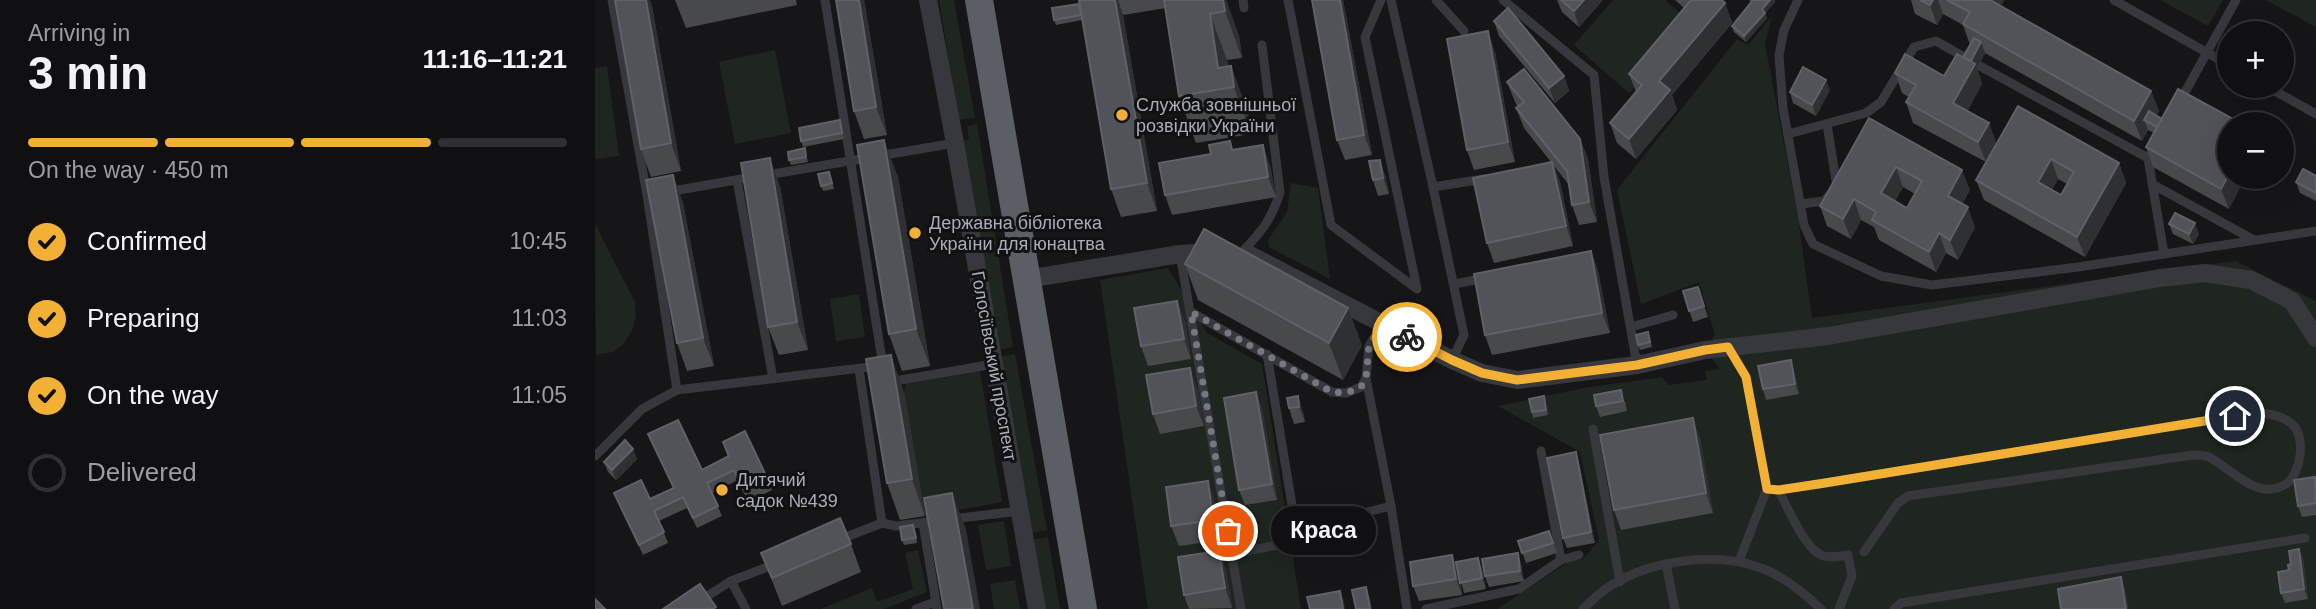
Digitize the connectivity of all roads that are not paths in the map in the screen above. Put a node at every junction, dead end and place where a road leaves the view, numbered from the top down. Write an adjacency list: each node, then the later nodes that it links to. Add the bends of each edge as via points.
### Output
1 (611, 0): 30 (lane)
2 (825, 0): 25 (lane)
3 (927, 0): 23 (street, Голосіївський проспект)
4 (979, 0): 38 (highway)
5 (1288, 0): 6 (lane, via 1331,225 1417,289 1365,37)
6 (1381, 0)
7 (1391, 0): 29 (lane)
8 (1436, 0): 13 (lane)
9 (1798, 0): 21 (lane, via 1779,55)
10 (2114, 0): 15 (lane)
11 (2236, 0): 15 (lane)
12 (1508, 2): 43 (lane, via 1594,75 1604,177)
13 (1464, 30)
14 (1262, 45): 34 (lane, via 1280,192 1262,232)
15 (2207, 52): 16 (lane); 18 (lane)
16 (2217, 58)
17 (2287, 98): 19 (lane)
18 (2177, 107)
19 (2316, 114)
20 (1826, 124): 21 (lane); 24 (lane, via 1866,113 1881,102 1914,47 1936,41); 31 (lane, via 1837,187 1825,201)
21 (1788, 134): 31 (lane)
22 (2160, 137): 24 (lane)
23 (955, 143): 25 (lane); 48 (street, Голосіївський проспект)
24 (2148, 158): 28 (lane)
25 (851, 160): 27 (lane); 50 (lane)
26 (1500, 177): 29 (lane)
27 (737, 180): 30 (lane); 53 (lane)
28 (2153, 184): 33 (lane); 36 (lane)
29 (1433, 187): 39 (lane)
30 (647, 195): 54 (lane)
31 (1801, 204): 36 (lane, via 1813,244 1881,276 1932,285)
32 (2316, 231): 33 (lane)
33 (2254, 240): 36 (lane)
34 (1243, 251): 35 (street); 42 (street)
35 (1179, 254): 38 (street); 40 (lane)
36 (2164, 254)
37 (1493, 276): 39 (lane)
38 (1027, 279): 81 (highway)
39 (1454, 284): 47 (lane, via 1464,335)
40 (1191, 312): 46 (lane); 68 (lane)
41 (1673, 315): 43 (lane)
42 (1382, 324): 47 (street); 52 (lane, via 1369,346)
43 (1631, 327): 49 (lane)
44 (2316, 338): 45 (street, via 2292,301 2251,280 2205,273 1828,336)
45 (1728, 347): 49 (street); 58 (lane, via 1746,377)
46 (1266, 354): 52 (lane, via 1332,392 1361,387); 65 (lane)
47 (1452, 360): 49 (street, via 1482,373 1517,380)
48 (995, 364): 50 (lane, via 895,380); 61 (street, Голосіївський проспект)
49 (1637, 365)
50 (883, 366): 51 (lane)
51 (859, 369): 53 (lane); 62 (lane)
52 (1366, 378): 60 (lane)
53 (773, 379): 54 (lane)
54 (677, 390): 57 (lane, via 642,409)
55 (1593, 429): 75 (lane)
56 (1541, 451): 71 (lane, via 1547,460)
57 (595, 456)
58 (1767, 489): 59 (lane); 72 (lane)
59 (1779, 490): 67 (lane, via 2258,412 2278,416 2293,425 2298,435 2297,469 2284,485 2251,486 2207,456 2193,455 1907,496); 88 (lane, via 1815,551 1829,557 1848,555 1852,576)
60 (1391, 506): 65 (lane, via 1363,513 1342,542 1321,546); 83 (lane)
61 (1019, 511): 63 (lane); 80 (street, Голосіївський проспект)
62 (882, 523): 63 (lane); 66 (lane)
63 (923, 523): 76 (lane)
64 (2305, 538): 89 (lane, via 1901,603)
65 (1298, 541): 68 (lane)
66 (831, 543)
67 (1864, 552)
68 (1231, 554): 82 (lane)
69 (1579, 555): 71 (lane)
70 (794, 557): 74 (lane)
71 (1561, 560): 84 (lane, via 1519,589)
72 (1739, 561): 73 (lane, via 1708,558); 87 (lane, via 1786,581)
73 (1665, 564): 75 (lane); 86 (lane)
74 (731, 581): 77 (lane); 78 (lane)
75 (1620, 582): 85 (lane)
76 (936, 605): 79 (lane)
77 (687, 609)
78 (746, 609)
79 (916, 609)
80 (1037, 609)
81 (1083, 609)
82 (1241, 609)
83 (1407, 609)
84 (1426, 609)
85 (1583, 609)
86 (1675, 609)
87 (1821, 609)
88 (1839, 609)
89 (1894, 609)

